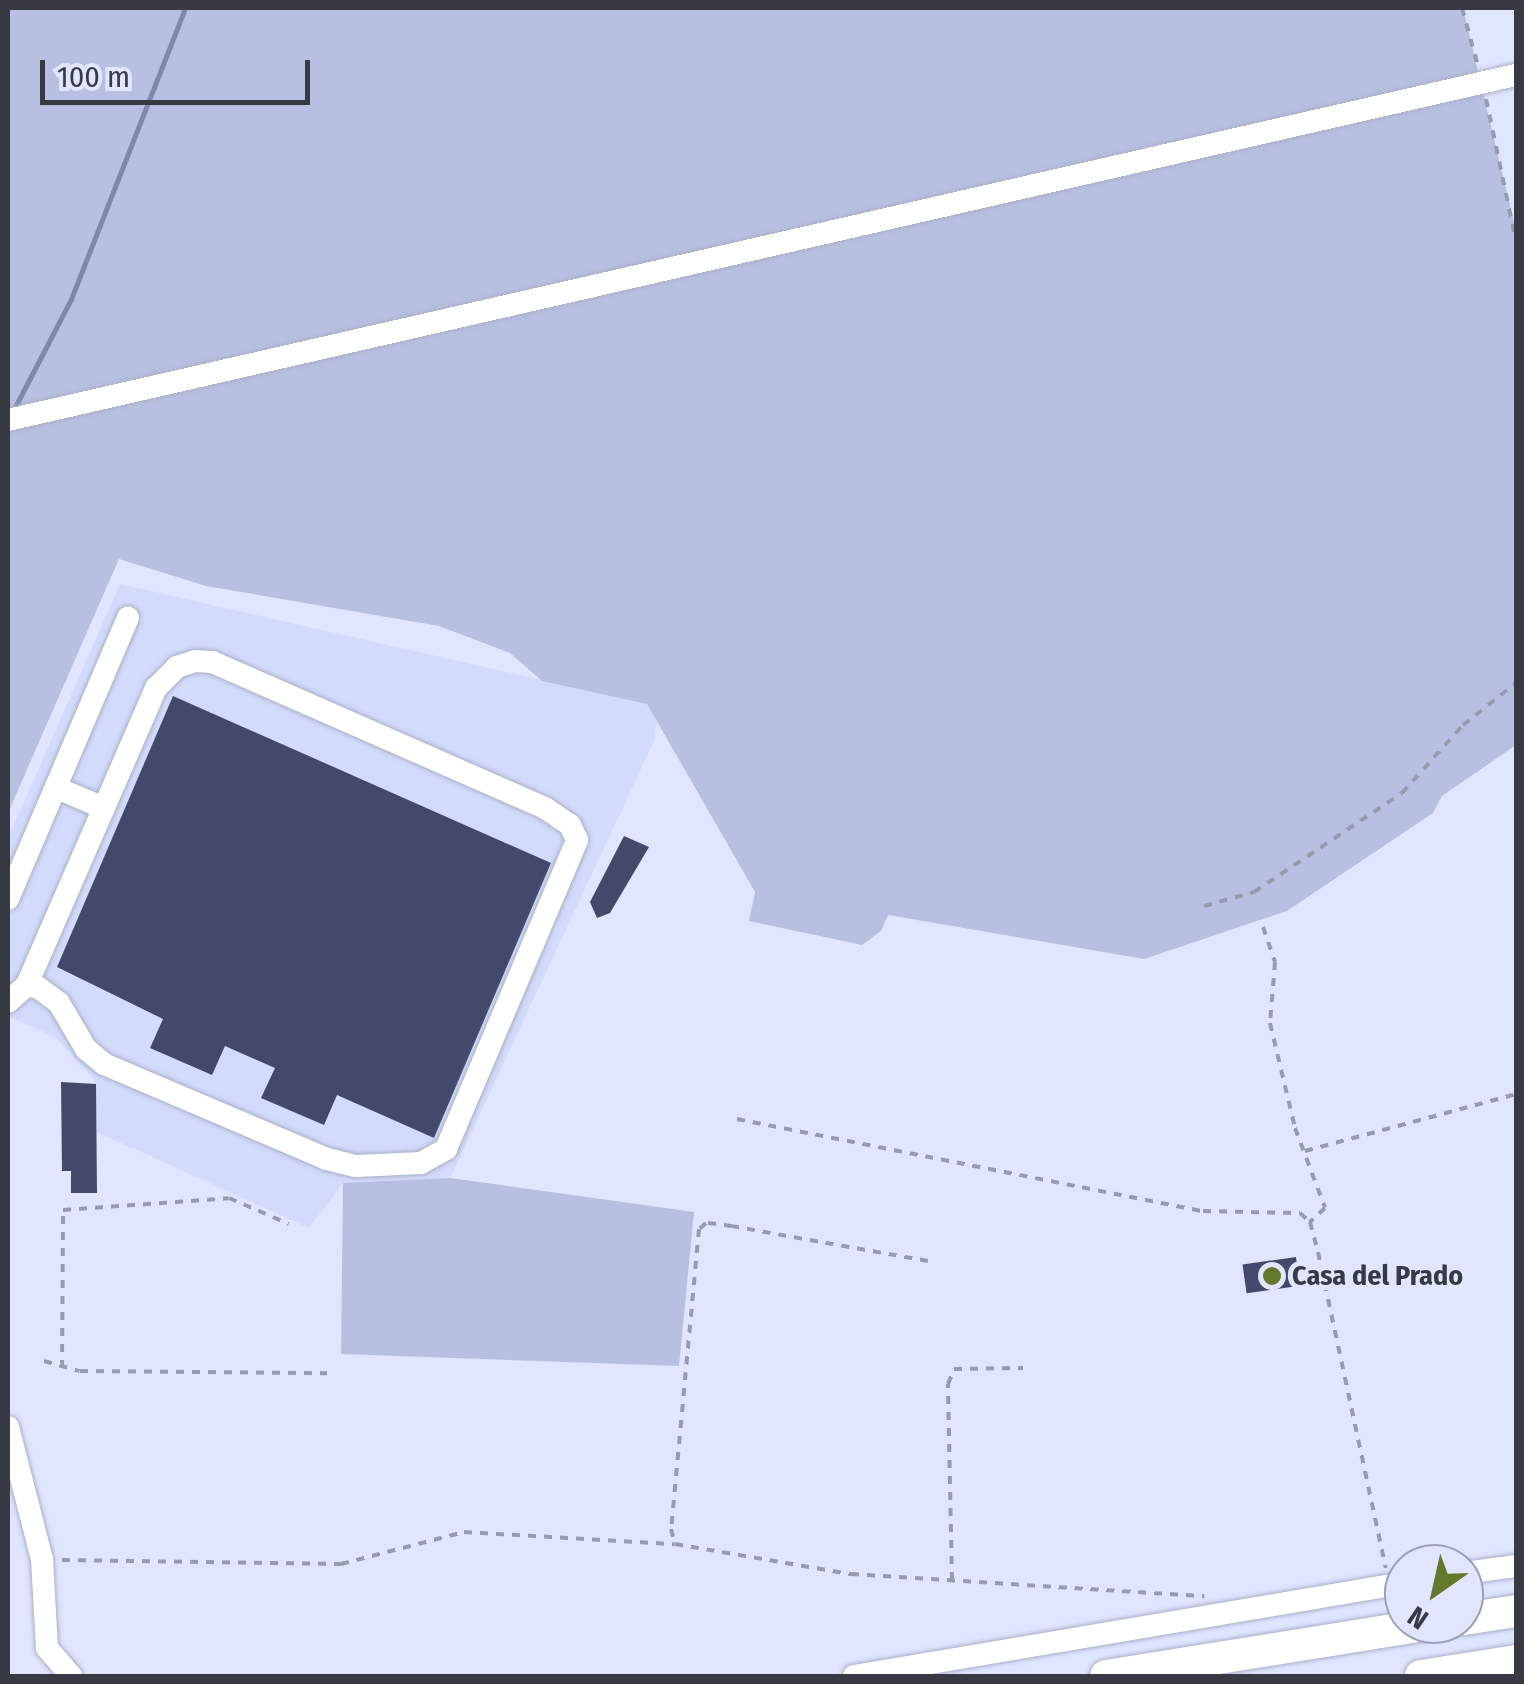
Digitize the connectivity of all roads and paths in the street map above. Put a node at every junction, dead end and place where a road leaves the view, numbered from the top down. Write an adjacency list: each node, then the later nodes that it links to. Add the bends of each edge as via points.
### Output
1 (1462, 8): 3 (path)
2 (1516, 75): 3 (lane)
3 (1482, 84): 4 (path); 5 (lane)
4 (1516, 240)
5 (8, 420)
6 (128, 618): 8 (lane)
7 (1516, 682): 11 (path, via 1490,700 1402,792 1254,892)
8 (57, 788): 9 (lane); 10 (lane)
9 (104, 808): 13 (lane); 13 (lane, via 164,678 177,667 213,662 545,808 570,825 575,856 446,1149 422,1163 356,1166 111,1068 86,1049 50,994)
10 (8, 899)
11 (1204, 906)
12 (1263, 927): 16 (path, via 1274,962 1270,1023)
13 (14, 992)
14 (1516, 1094): 16 (path)
15 (737, 1118): 17 (path, via 1074,1188 1204,1211 1300,1212)
16 (1305, 1150): 17 (path, via 1326,1208)
17 (1310, 1222): 26 (path)
18 (290, 1224): 21 (path, via 229,1198 63,1210)
19 (928, 1261): 25 (path, via 732,1226 706,1223 699,1230 671,1529)
20 (44, 1360): 21 (path)
21 (62, 1368): 23 (path)
22 (1023, 1368): 30 (path, via 954,1369 948,1384)
23 (327, 1373)
24 (8, 1427): 27 (lane)
25 (675, 1544): 27 (path, via 464,1532 341,1564); 30 (path, via 851,1574)
26 (1384, 1558)
27 (42, 1560): 37 (lane, via 48,1648)
28 (1516, 1566): 29 (lane)
29 (1484, 1570)
30 (952, 1580): 32 (path, via 1200,1595)
31 (1384, 1586): 32 (lane)
32 (1241, 1611): 38 (lane)
33 (1516, 1611): 34 (highway)
34 (1484, 1616)
35 (1384, 1631): 39 (highway)
36 (1516, 1662): 40 (highway)
37 (71, 1676)
38 (854, 1676)
39 (1106, 1676)
40 (1420, 1676)

